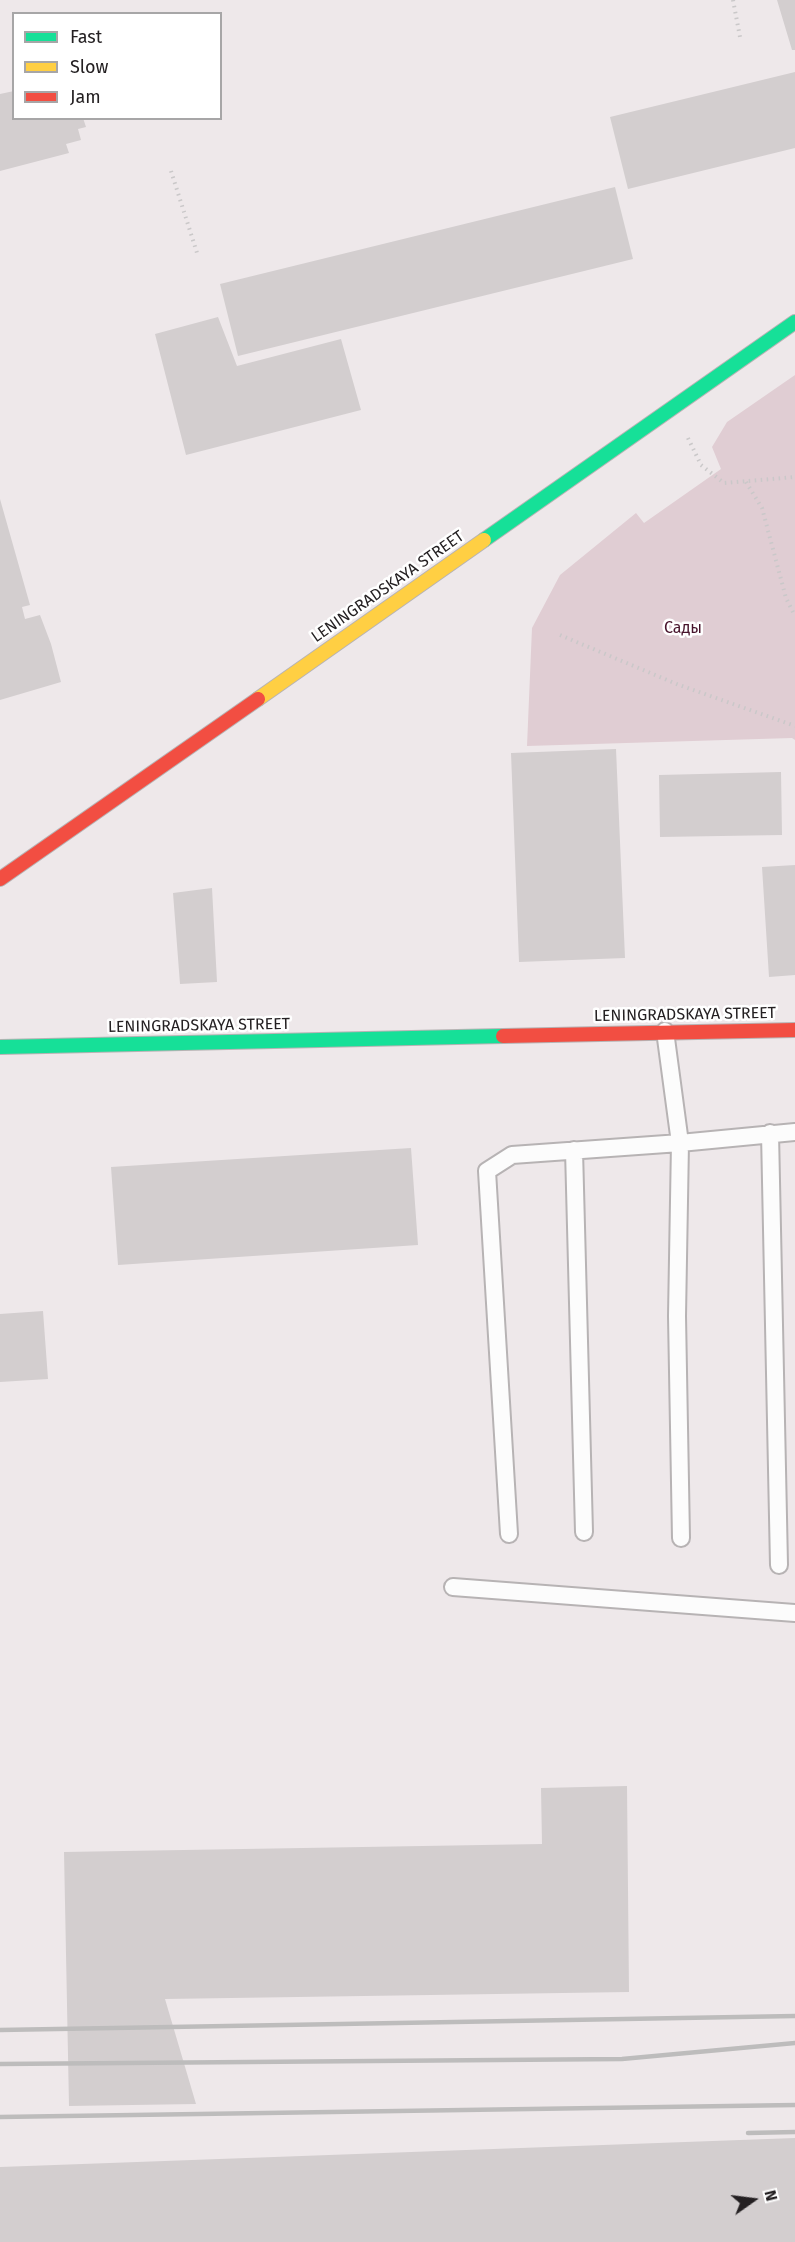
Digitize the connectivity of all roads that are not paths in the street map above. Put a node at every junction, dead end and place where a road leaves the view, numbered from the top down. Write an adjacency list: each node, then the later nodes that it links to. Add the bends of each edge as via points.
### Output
1 (795, 322): 2 (street, LENINGRADSKAYA STREET)
2 (0, 879)
3 (795, 1030): 4 (street, LENINGRADSKAYA STREET)
4 (665, 1031): 5 (street, LENINGRADSKAYA STREET); 8 (lane)
5 (0, 1047)
6 (795, 1132): 7 (lane)
7 (770, 1133): 8 (lane); 13 (lane)
8 (680, 1143): 9 (lane); 12 (lane, via 677,1316)
9 (574, 1150): 10 (lane); 11 (lane, via 512,1155 488,1171)
10 (584, 1532)
11 (508, 1534)
12 (681, 1538)
13 (779, 1565)
14 (453, 1587): 15 (lane)
15 (795, 1614)

